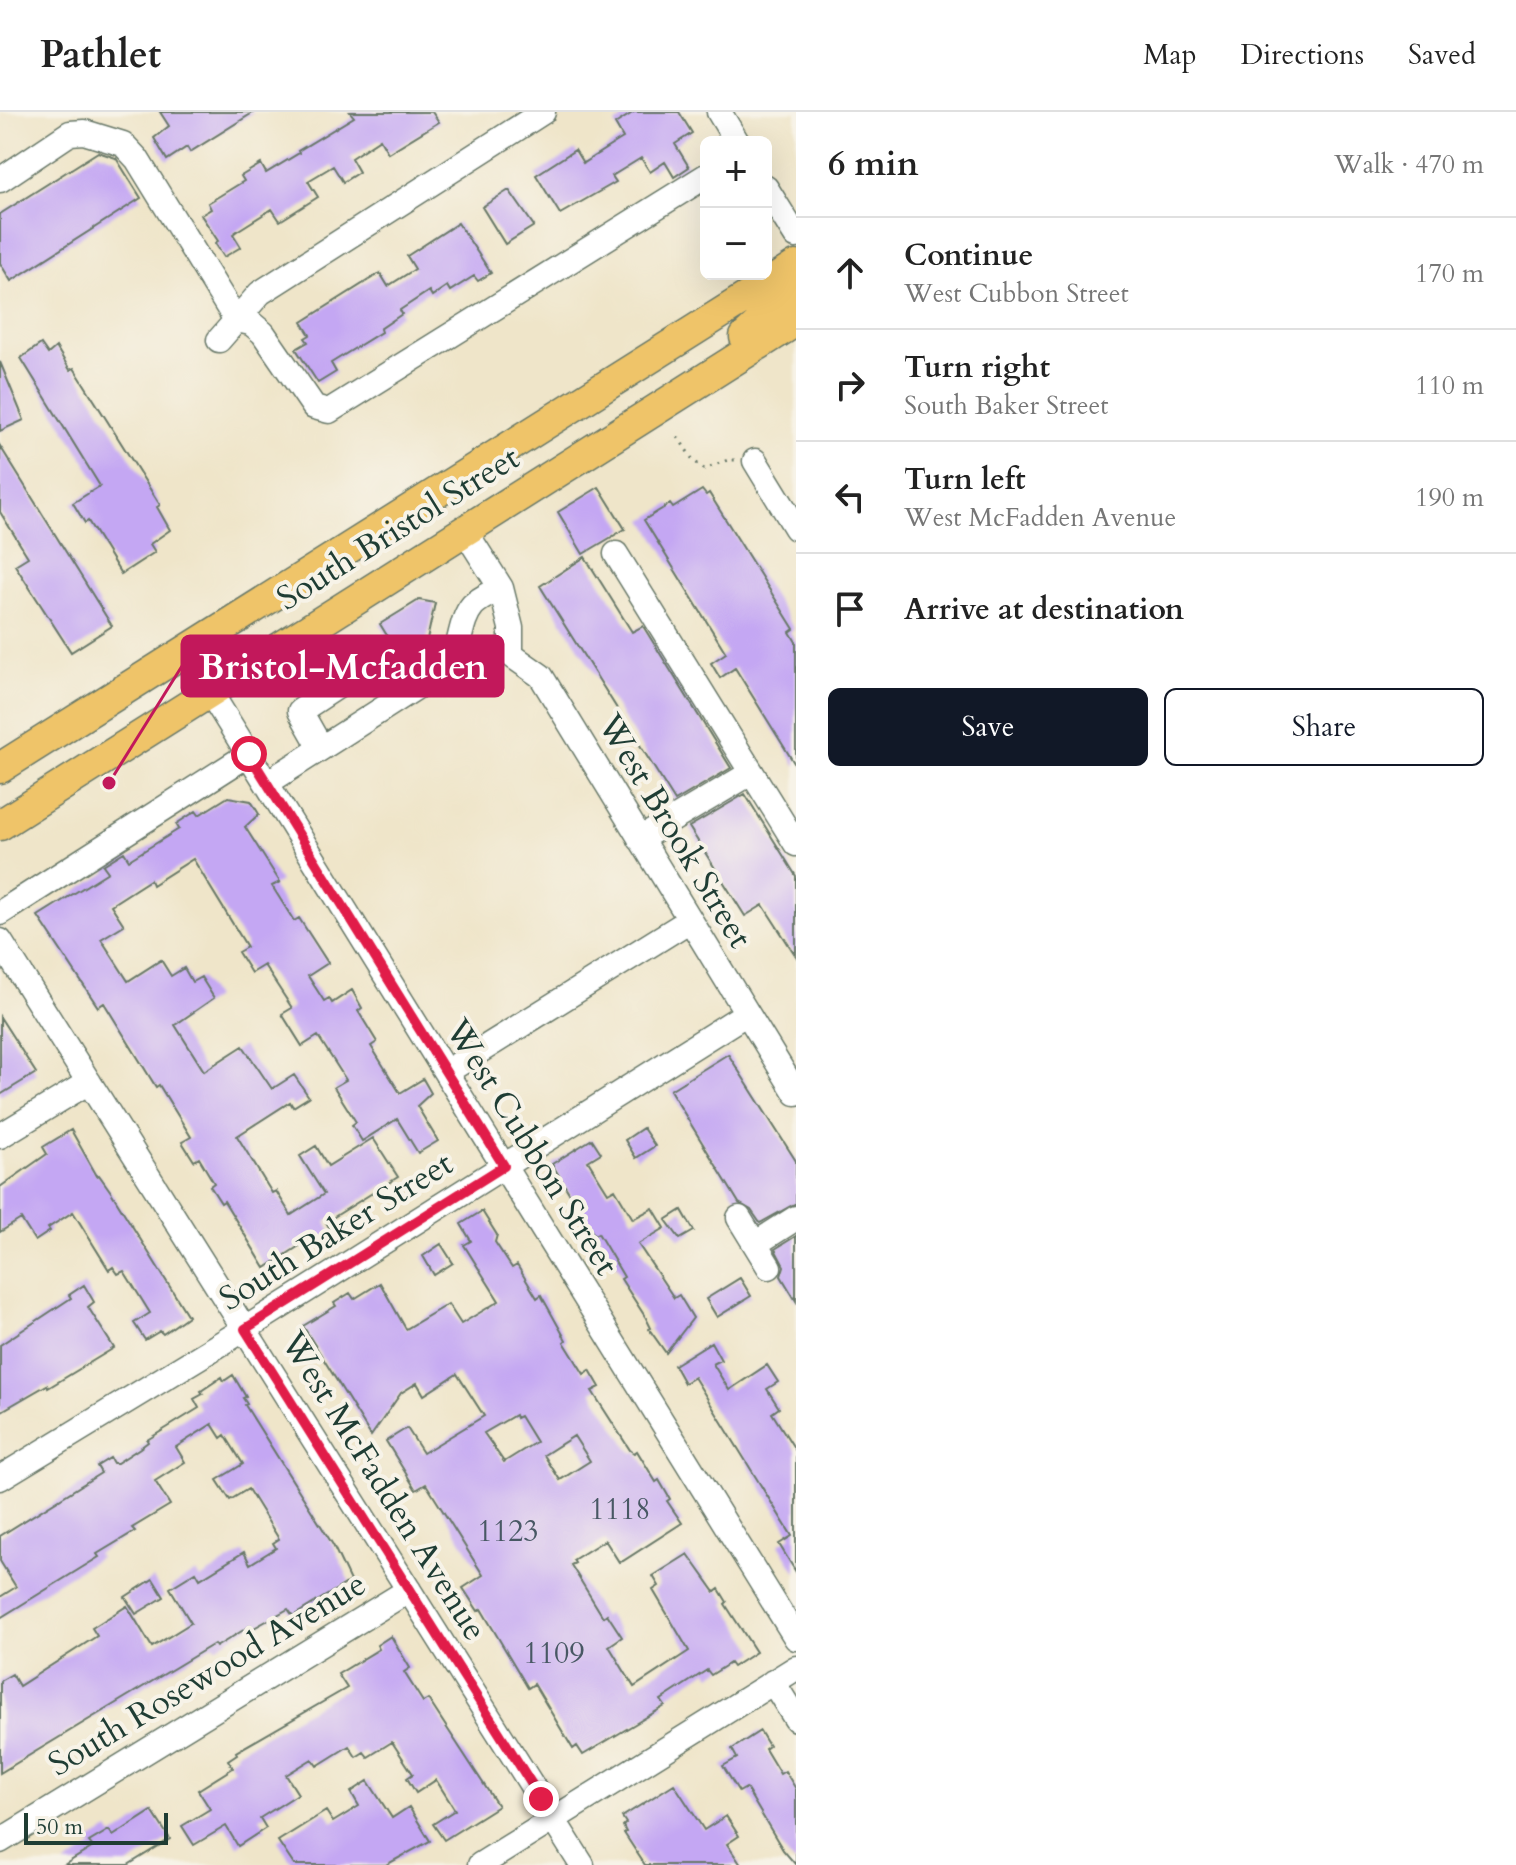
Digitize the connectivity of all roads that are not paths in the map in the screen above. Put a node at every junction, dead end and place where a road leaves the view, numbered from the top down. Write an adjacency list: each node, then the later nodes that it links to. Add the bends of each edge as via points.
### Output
1 (543, 112): 10 (street, via 260,293)
2 (719, 112): 3 (street)
3 (733, 136)
4 (0, 180): 10 (street, via 70,133 123,144)
5 (700, 180): 10 (street, via 329,411 314,407 263,333)
6 (772, 198): 7 (street)
7 (796, 236)
8 (796, 266): 23 (main road, South Bristol Street)
9 (796, 290): 13 (main road)
10 (236, 320): 12 (street)
11 (796, 321): 13 (main road, South Bristol Street)
12 (219, 340)
13 (688, 390): 16 (main road, South Bristol Street)
14 (755, 461): 15 (street)
15 (796, 528)
16 (465, 531): 18 (street); 19 (main road, South Bristol Street)
17 (616, 554): 24 (street)
18 (501, 588): 20 (street, via 468,613 451,665); 27 (street, West Brook Street, via 511,655 541,676)
19 (210, 692): 22 (street, West Cubbon Street); 26 (main road, South Bristol Street)
20 (398, 699): 21 (street); 21 (street, via 373,663 300,711)
21 (321, 748): 25 (street)
22 (249, 754): 25 (street, West Cubbon Street); 29 (street)
23 (0, 768)
24 (751, 773): 27 (street); 28 (street)
25 (267, 783): 33 (street, West Cubbon Street)
26 (0, 825)
27 (640, 839): 30 (street, West Brook Street)
28 (796, 844)
29 (0, 913)
30 (690, 920): 32 (street, West Brook Street); 33 (street)
31 (0, 941): 34 (street, West McFadden Avenue)
32 (747, 1013): 35 (street, West Brook Street); 37 (street, South Baker Street)
33 (446, 1072): 37 (street, West Cubbon Street)
34 (89, 1082): 36 (street); 42 (street, West McFadden Avenue)
35 (796, 1093)
36 (0, 1136)
37 (504, 1166): 42 (street, South Baker Street); 45 (street, West Cubbon Street)
38 (739, 1218): 40 (street)
39 (796, 1218): 40 (street)
40 (755, 1244): 41 (street)
41 (769, 1267)
42 (245, 1329): 43 (street, South Baker Street); 44 (street, West McFadden Avenue)
43 (0, 1478)
44 (409, 1590): 49 (street, West McFadden Avenue); 50 (street, South Rosewood Avenue)
45 (796, 1638)
46 (796, 1668): 47 (street)
47 (773, 1682): 48 (street); 49 (street)
48 (796, 1719)
49 (554, 1820): 51 (street); 52 (street, West McFadden Avenue)
50 (0, 1841)
51 (480, 1865)
52 (582, 1865)

